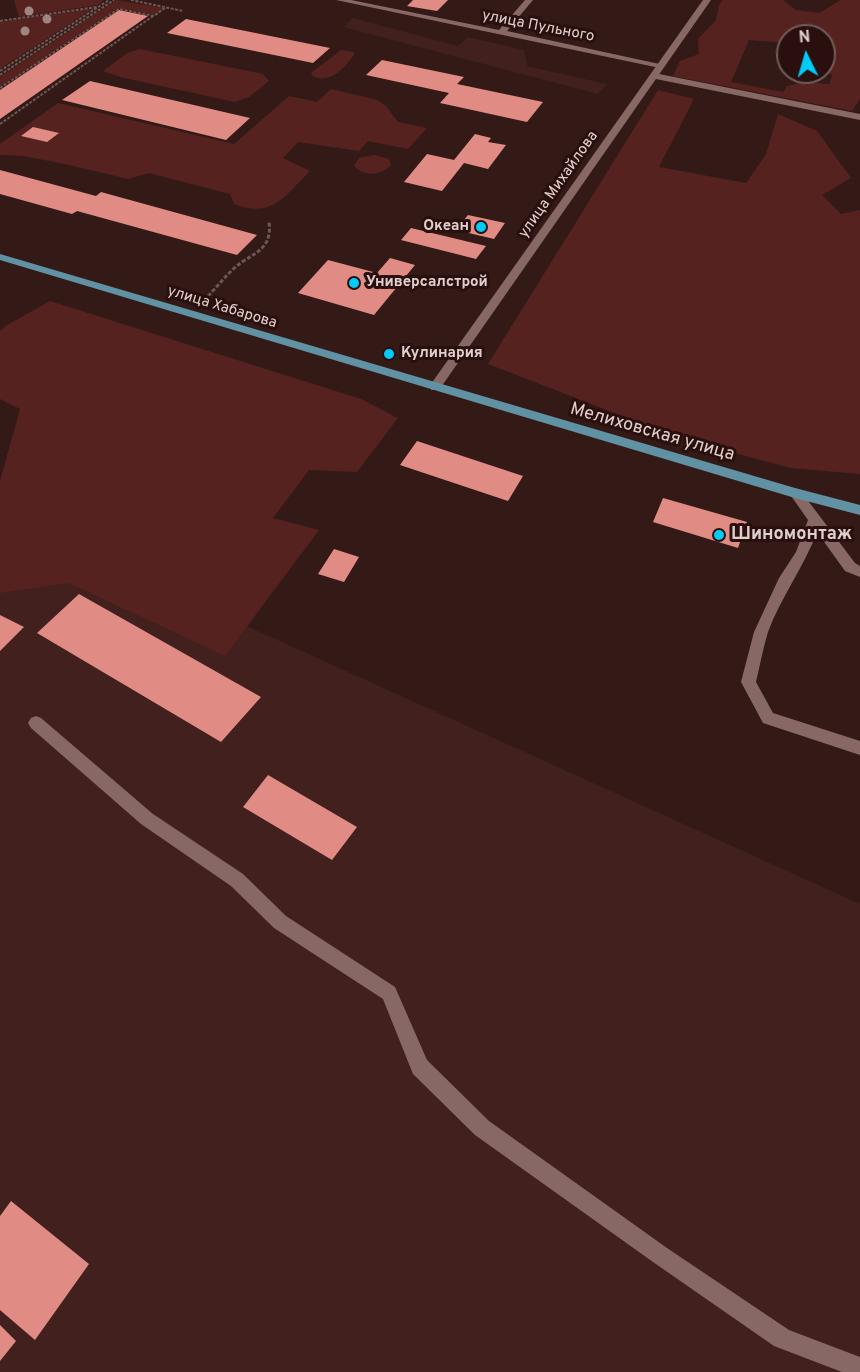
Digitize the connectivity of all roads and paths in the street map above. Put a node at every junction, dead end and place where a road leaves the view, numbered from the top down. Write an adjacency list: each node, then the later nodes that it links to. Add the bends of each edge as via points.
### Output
1 (114, 0): 6 (path)
2 (131, 0): 8 (path)
3 (340, 0): 12 (street, улица Пульного)
4 (530, 0): 12 (street)
5 (706, 0): 13 (street, улица Михайлова)
6 (107, 2): 7 (path); 14 (path)
7 (99, 6): 11 (path); 14 (path)
8 (166, 8): 9 (path); 10 (path)
9 (183, 11)
10 (154, 16): 16 (path, via 119,9); 18 (path)
11 (0, 21)
12 (501, 33): 13 (street, улица Пульного)
13 (660, 65): 15 (street, улица Михайлова)
14 (0, 73)
15 (654, 76): 17 (street); 22 (street, улица Михайлова)
16 (0, 88)
17 (860, 117)
18 (0, 124)
19 (269, 222): 21 (path, via 266,243)
20 (0, 257): 22 (main road, улица Хабарова)
21 (204, 300)
22 (435, 387): 23 (main road, Мелиховская улица)
23 (795, 493): 24 (main road, Мелиховская улица); 25 (street)
24 (860, 510)
25 (815, 518): 26 (street, via 850,567); 28 (street, via 802,553 761,632 747,682 768,718)
26 (860, 572)
27 (36, 723): 29 (street, via 147,819 237,880 280,922 389,993 420,1067 482,1128 782,1338)
28 (860, 748)
29 (860, 1368)

